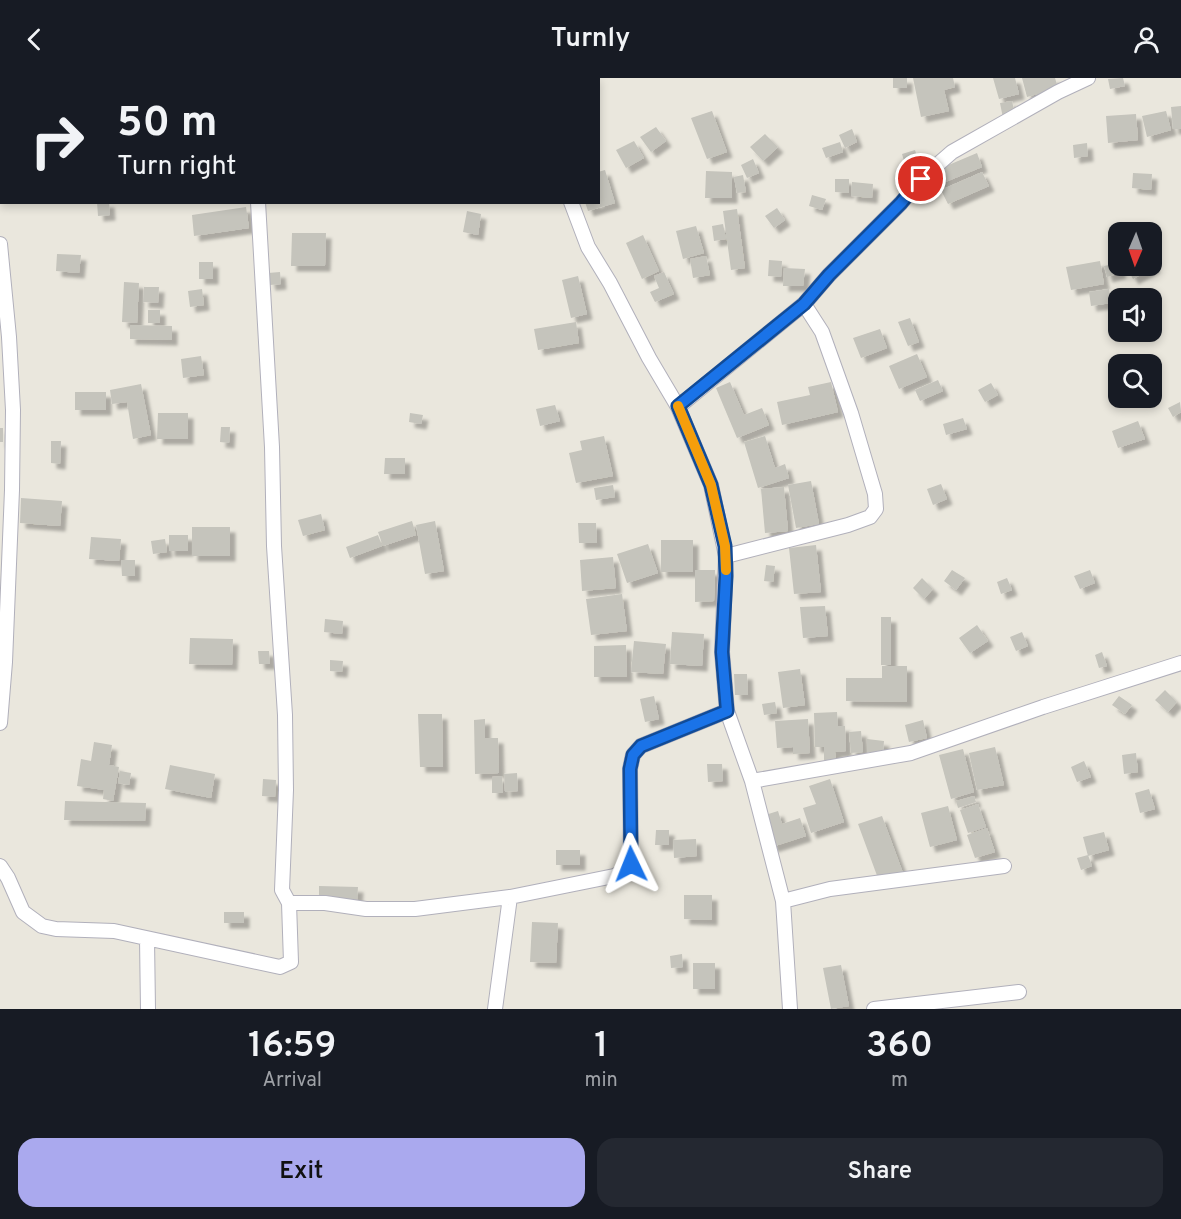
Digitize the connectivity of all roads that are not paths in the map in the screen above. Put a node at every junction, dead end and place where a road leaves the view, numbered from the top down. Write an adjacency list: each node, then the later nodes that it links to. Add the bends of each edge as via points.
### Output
1 (1088, 78): 5 (street, via 952,152 921,179)
2 (258, 204): 18 (street, via 285,715 282,890)
3 (572, 204): 6 (street, via 588,247)
4 (0, 244): 7 (street, via 13,410)
5 (804, 304): 6 (street); 8 (street, via 822,332 851,413 876,509 870,518 848,525)
6 (678, 406): 8 (street, via 711,485)
7 (5, 532): 9 (street)
8 (726, 556): 11 (street, via 722,652)
9 (3, 662): 12 (street)
10 (1181, 663): 13 (street, via 911,753)
11 (727, 711): 13 (street); 16 (street, via 641,746 633,755 631,864 627,870)
12 (0, 723)
13 (752, 781): 17 (street)
14 (0, 866): 19 (street, via 23,912 42,926 114,931)
15 (1004, 866): 17 (street, via 849,886)
16 (510, 897): 18 (street, via 415,909); 22 (street)
17 (783, 901): 23 (street)
18 (289, 903): 19 (street, via 291,962 280,967)
19 (147, 939): 21 (street)
20 (1019, 992): 24 (street)
21 (148, 1009)
22 (495, 1009)
23 (790, 1009)
24 (874, 1009)

